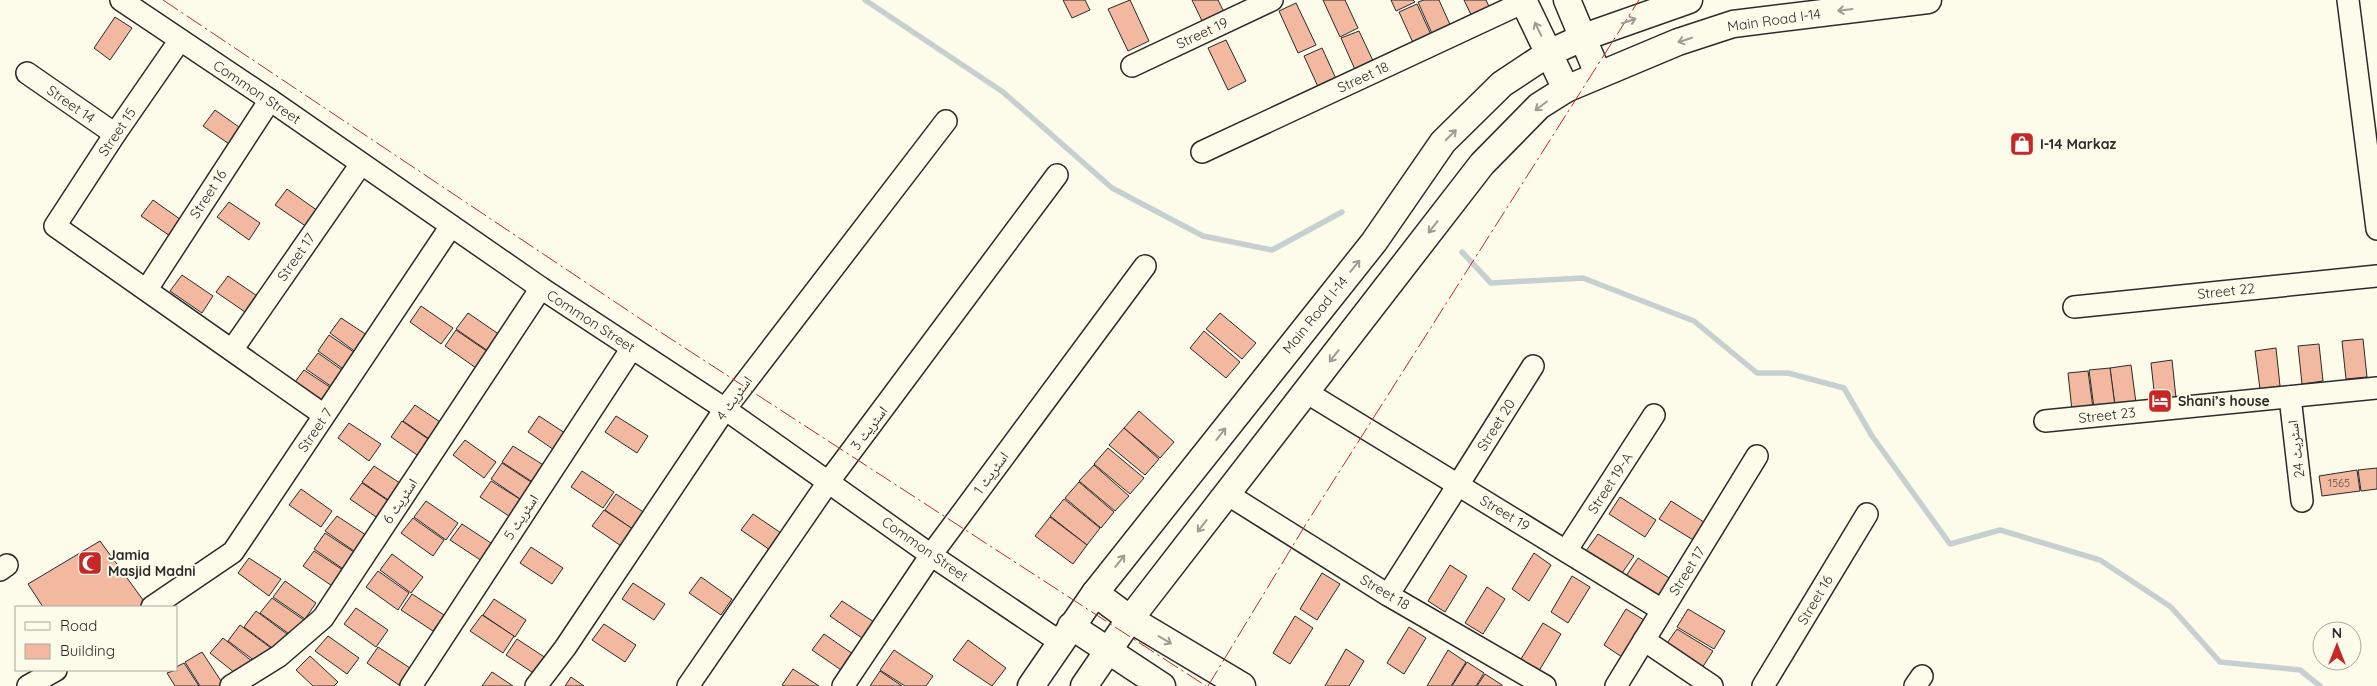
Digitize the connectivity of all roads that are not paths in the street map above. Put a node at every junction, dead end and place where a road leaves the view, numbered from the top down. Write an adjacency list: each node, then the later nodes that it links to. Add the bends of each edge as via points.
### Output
1 (121, 0): 9 (street, Common Street)
2 (1272, 0): 11 (street, Street 19)
3 (1567, 0): 8 (main road)
4 (1688, 0): 8 (main road, Main Road I-14, one-way to 4)
5 (1928, 0): 13 (main road, Main Road I-14, one-way to 13, via 1733,24)
6 (2348, 0): 22 (street)
7 (1524, 1): 10 (main road, one-way to 7); 18 (street, Street 18)
8 (1584, 37): 10 (main road, Main Road I-14); 13 (main road)
9 (180, 40): 15 (street, Common Street); 17 (street, Street 15)
10 (1549, 53): 14 (main road); 46 (main road, Main Road I-14, one-way to 10, via 1374,242 1443,142 1502,84)
11 (1132, 66)
12 (27, 73): 17 (street, Street 14)
13 (1598, 74): 14 (main road, Main Road I-14)
14 (1566, 89): 32 (main road, Main Road I-14, one-way to 32, via 1539,106 1482,164)
15 (270, 100): 19 (street, Common Street); 26 (street, Street 16)
16 (946, 121): 34 (street, اسٹریٹ 4)
17 (115, 134): 26 (street, Street 15, via 55,226)
18 (1202, 152)
19 (361, 164): 21 (street, Common Street); 29 (street, Street 17)
20 (1057, 175): 39 (street, اسٹریٹ 3)
21 (451, 226): 25 (street, Common Street); 35 (street, Street 7)
22 (2377, 229)
23 (1145, 266): 45 (street, اسٹریٹ 1)
24 (2377, 276): 27 (street, Street 22)
25 (541, 288): 28 (street, Common Street); 56 (street, اسٹریٹ 6, via 323,618 279,656)
26 (147, 289): 29 (street)
27 (2074, 307)
28 (632, 348): 34 (street, Common Street); 57 (street, اسٹریٹ 5)
29 (232, 350): 35 (street)
30 (1533, 366): 40 (street, Street 20)
31 (2377, 388): 33 (street, Street 23)
32 (1306, 392): 40 (street, Street 19); 41 (main road, Main Road I-14)
33 (2290, 397): 37 (street, Street 23); 42 (street, اسٹریٹ 24)
34 (725, 409): 39 (street, Common Street); 58 (street, اسٹریٹ 4, via 566,648)
35 (324, 415): 48 (street, Street 7, via 233,552)
36 (1654, 415): 44 (street, Street 19-A)
37 (2045, 422)
38 (1757, 456): 49 (street, Street 17)
39 (829, 481): 45 (street, Common Street); 59 (street, اسٹریٹ 3)
40 (1458, 485): 44 (street, Street 19); 47 (street)
41 (1226, 494): 47 (street, Street 18); 50 (main road, Main Road I-14, one-way to 50)
42 (2302, 501)
43 (1867, 514): 68 (street, Street 16)
44 (1566, 551): 49 (street, Street 19)
45 (931, 555): 51 (street, Common Street); 60 (street, اسٹریٹ 1)
46 (1095, 593): 50 (main road); 51 (main road, Main Road I-14)
47 (1388, 595): 65 (street, Street 18)
48 (153, 606)
49 (1662, 610): 52 (street, Street 17)
50 (1130, 618): 53 (main road, Main Road I-14); 64 (main road, one-way to 64)
51 (1066, 634): 53 (main road); 61 (main road, Main Road I-14)
52 (1644, 640): 66 (street, Street 17); 67 (street)
53 (1107, 652): 62 (main road, Main Road I-14); 63 (main road)
54 (54, 671): 55 (street)
55 (28, 686)
56 (231, 686)
57 (410, 686)
58 (536, 686)
59 (688, 686)
60 (843, 686)
61 (1030, 686)
62 (1084, 686)
63 (1162, 686)
64 (1242, 686)
65 (1545, 686)
66 (1616, 686)
67 (1712, 686)
68 (1762, 686)

